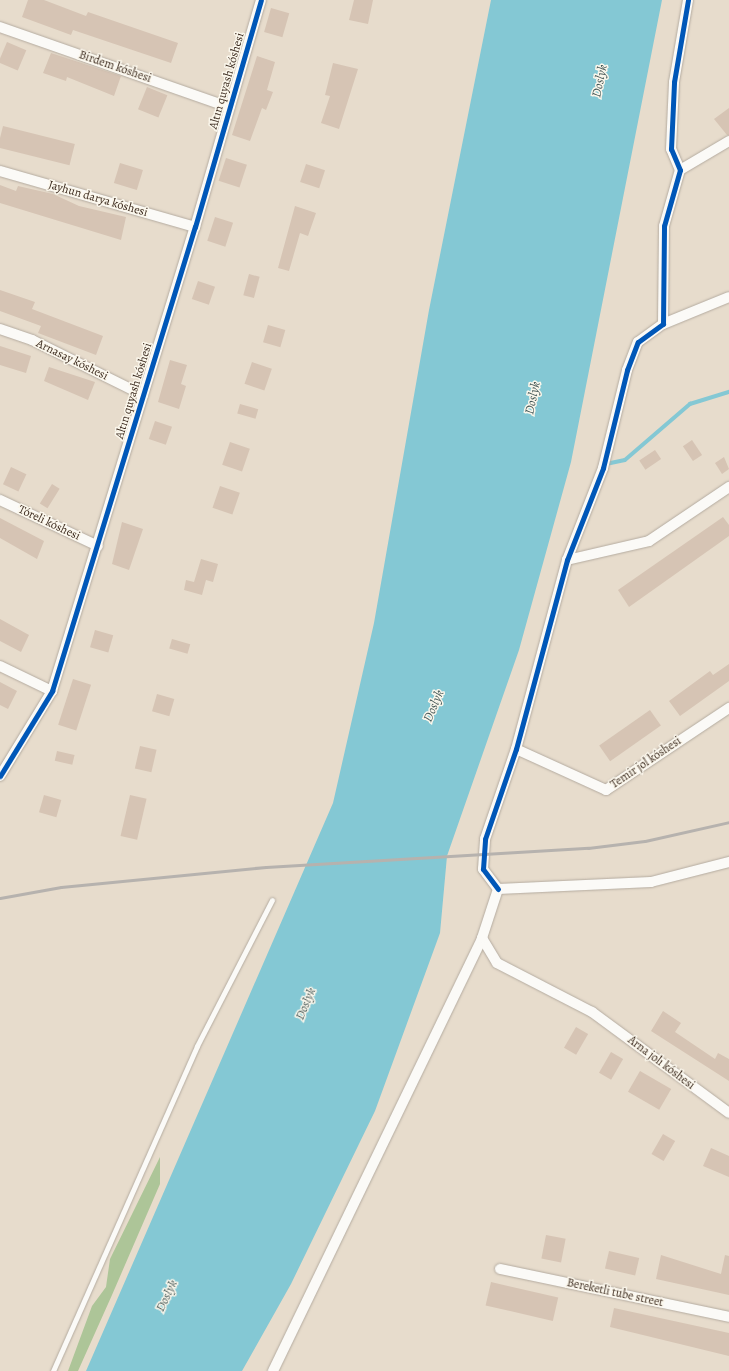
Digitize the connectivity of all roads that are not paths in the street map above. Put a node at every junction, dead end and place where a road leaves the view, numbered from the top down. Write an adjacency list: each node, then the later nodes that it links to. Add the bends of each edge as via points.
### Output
1 (260, 0): 4 (street, Altın quyash kóshesi)
2 (688, 0): 6 (street, via 674,82 671,149)
3 (0, 27): 4 (street, Birdem kóshesi)
4 (229, 107): 8 (street, Altın quyash kóshesi)
5 (729, 141): 6 (street)
6 (680, 170): 10 (street, via 664,226)
7 (0, 171): 8 (street, Jayhun darya kóshesi)
8 (196, 227): 12 (street, Altın quyash kóshesi)
9 (729, 298): 10 (street)
10 (663, 324): 16 (street, via 638,342 603,468)
11 (0, 329): 12 (street, Arnasay kóshesi, via 32,340)
12 (143, 395): 15 (street, Altın quyash kóshesi)
13 (729, 487): 16 (street, via 649,541)
14 (0, 500): 15 (street, Tóreli kóshesi)
15 (98, 546): 18 (street, Altın quyash kóshesi)
16 (567, 560): 20 (street)
17 (0, 666): 18 (street)
18 (52, 691): 21 (street, Altın quyash kóshesi)
19 (729, 708): 20 (street, Temir jol kóshesi, via 606,790)
20 (516, 749): 23 (street, via 485,839 483,869)
21 (0, 776)
22 (729, 862): 23 (street, via 651,882)
23 (498, 889): 25 (street)
24 (272, 900): 29 (lane, via 197,1046)
25 (482, 938): 26 (street, Arna jolı kóshesi, via 497,963 592,1012); 30 (street)
26 (729, 1114)
27 (500, 1269): 28 (street, Bereketli tube street)
28 (729, 1317)
29 (53, 1371)
30 (273, 1371)

